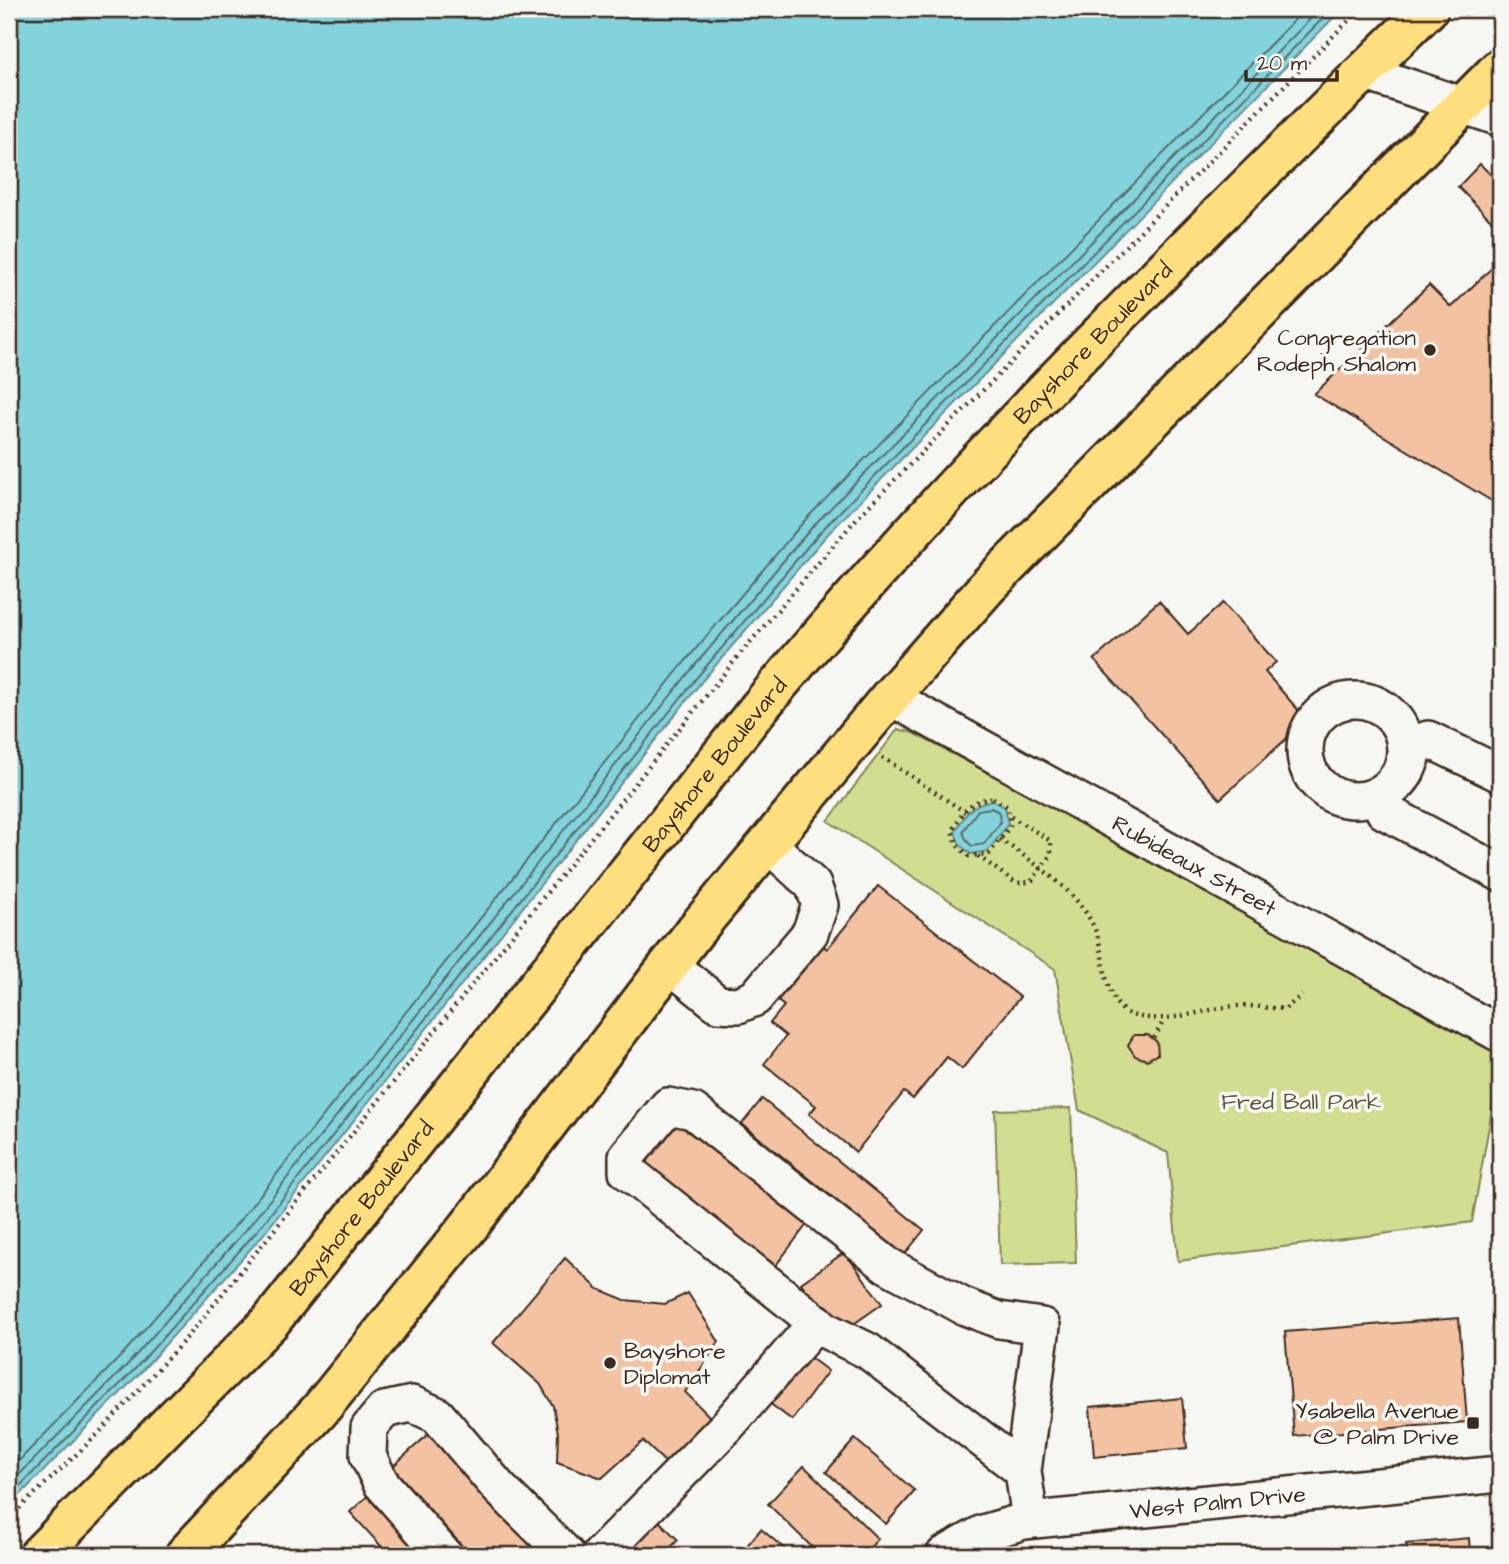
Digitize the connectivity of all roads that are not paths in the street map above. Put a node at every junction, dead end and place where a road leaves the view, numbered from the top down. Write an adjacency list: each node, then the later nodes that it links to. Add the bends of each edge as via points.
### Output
1 (1428, 9): 3 (main road, Bayshore Boulevard)
2 (1500, 68): 4 (main road)
3 (1364, 72): 4 (street); 18 (main road, Bayshore Boulevard, via 1004,436 833,618 271,1321)
4 (1462, 107): 5 (street); 6 (main road, via 987,587)
5 (1500, 118)
6 (890, 697): 8 (main road); 11 (street, Rubideaux Street)
7 (1500, 774): 9 (street, via 1428,739 1415,745 1410,766 1395,788 1378,795 1384,811)
8 (768, 844): 10 (main road); 10 (street, via 813,885 820,905 810,933 755,998 738,1005 718,1004)
9 (1500, 873)
10 (670, 965): 13 (main road)
11 (1500, 1034)
12 (817, 1322): 15 (street, via 868,1351); 15 (street, via 627,1171 628,1156 668,1106 693,1111 887,1265 963,1306 999,1320 1042,1326); 22 (street, via 727,1426)
13 (342, 1382): 14 (street); 19 (main road)
14 (379, 1416): 20 (street, via 369,1428 368,1456 381,1483); 21 (street, via 384,1410 412,1404 437,1415 499,1488)
15 (1023, 1471): 17 (street)
16 (1500, 1474): 17 (street, West Palm Drive)
17 (1030, 1521): 23 (street, West Palm Drive, via 983,1533)
18 (39, 1555)
19 (185, 1555)
20 (444, 1555)
21 (568, 1555)
22 (600, 1555)
23 (943, 1555)

